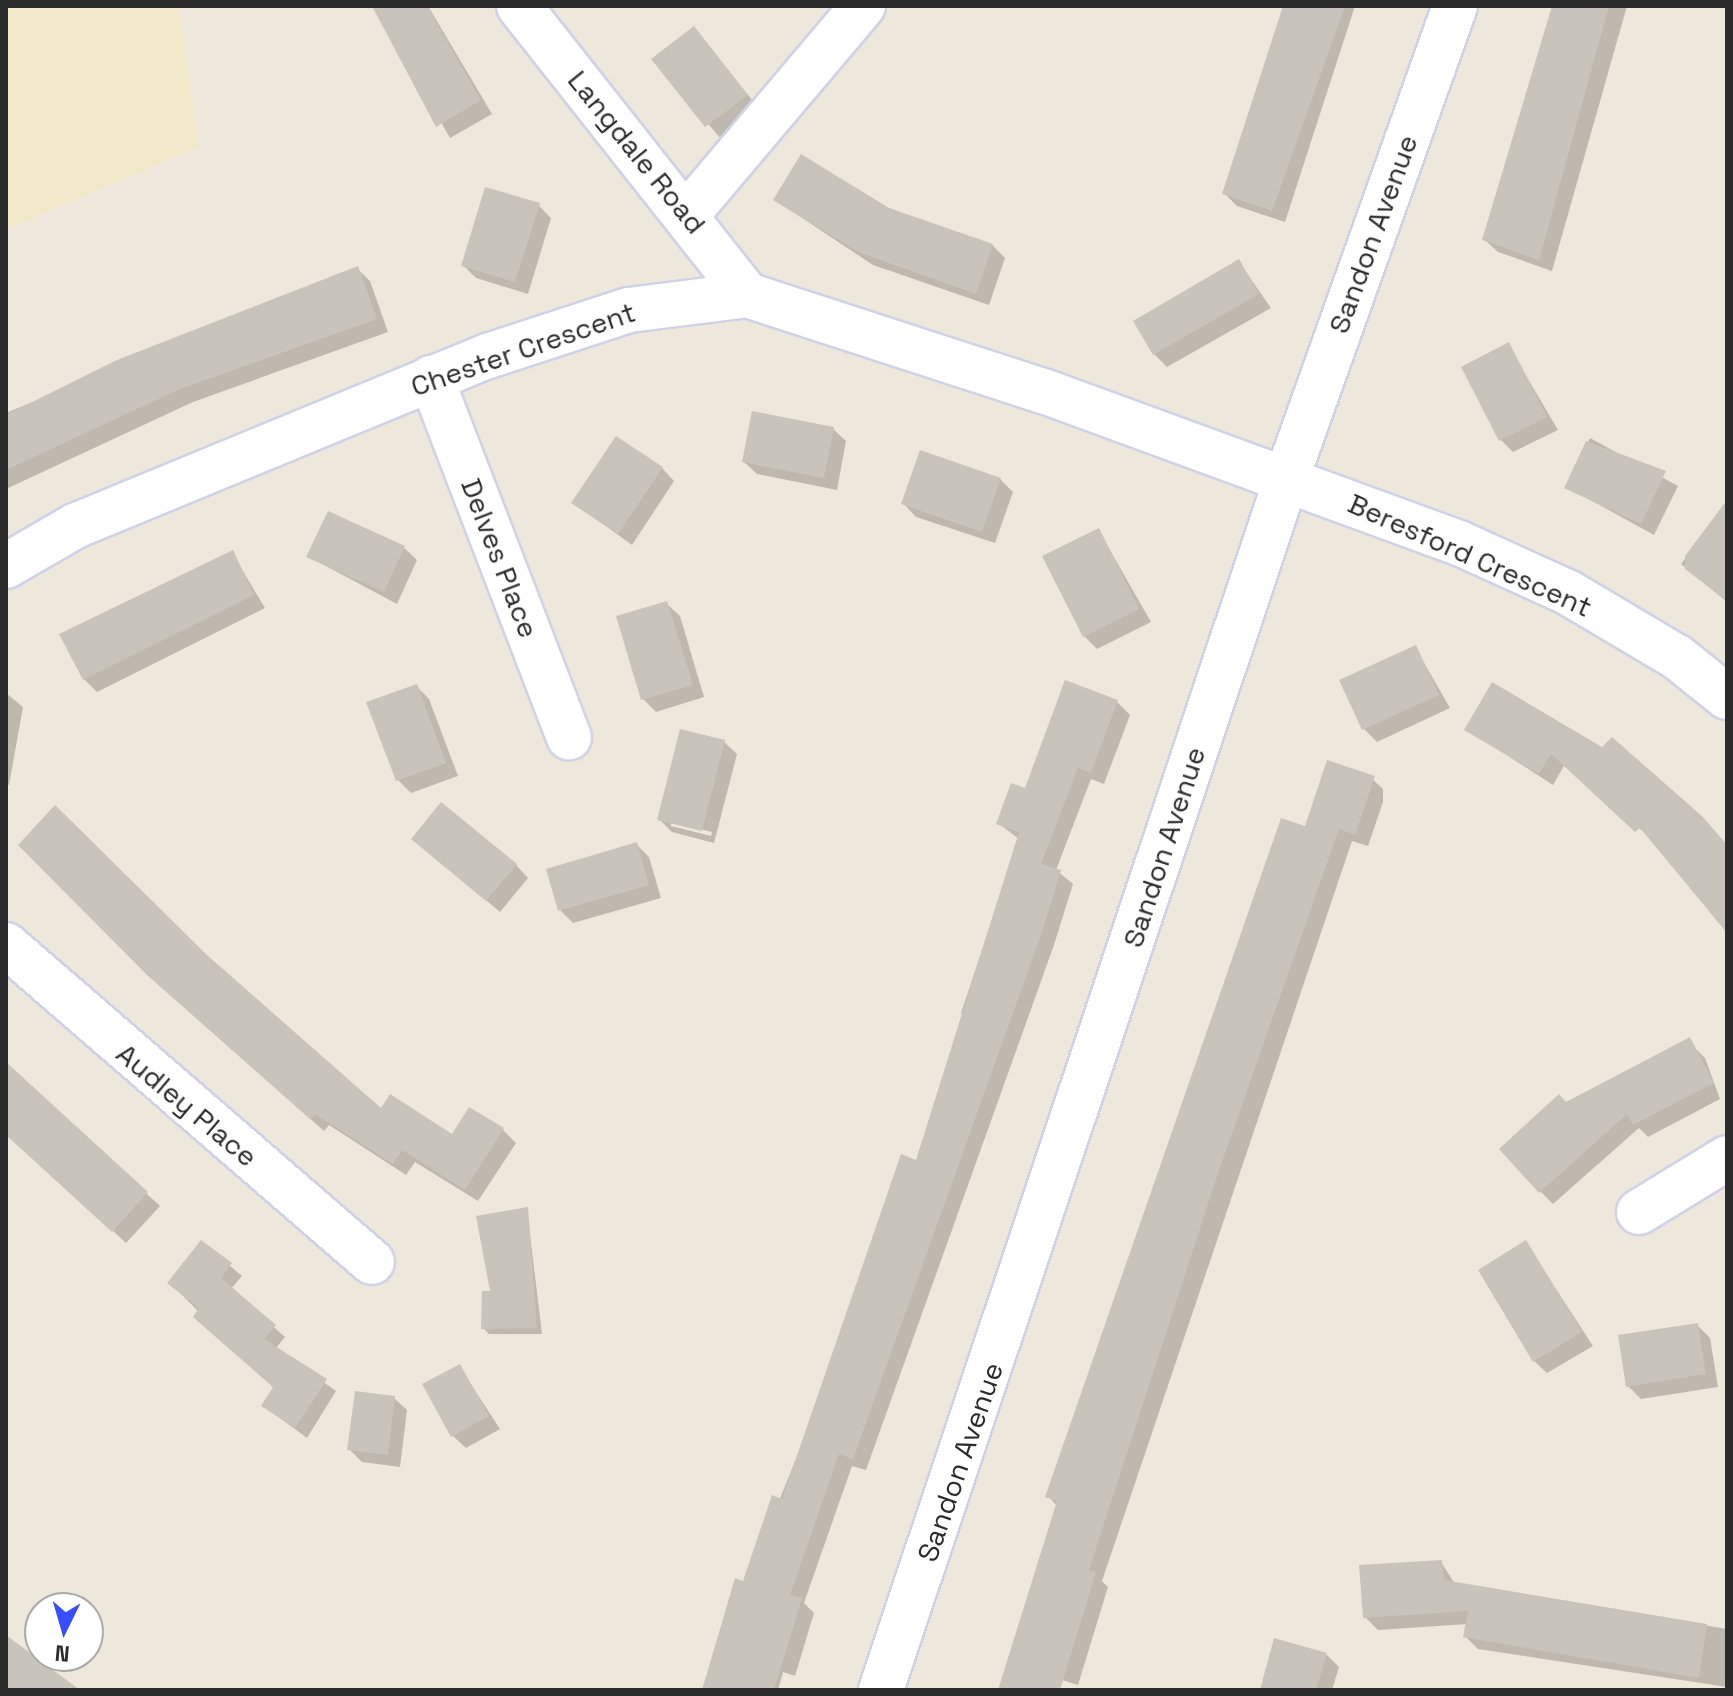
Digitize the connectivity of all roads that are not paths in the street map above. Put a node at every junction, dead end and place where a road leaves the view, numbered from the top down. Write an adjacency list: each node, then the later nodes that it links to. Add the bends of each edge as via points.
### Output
1 (863, 6): 4 (street)
2 (1455, 6): 7 (street, Sandon Avenue)
3 (523, 8): 4 (street, Langdale Road)
4 (688, 213): 5 (street, Langdale Road)
5 (747, 295): 6 (street, Chester Crescent, via 629,310); 7 (street, Chester Crescent)
6 (431, 378): 8 (street, Chester Crescent, via 75,526); 10 (street, Delves Place)
7 (1287, 477): 9 (street, Beresford Crescent, via 1569,593 1677,657); 15 (street, Sandon Avenue)
8 (6, 566)
9 (1727, 697)
10 (569, 737)
11 (6, 945): 14 (street, Audley Place)
12 (1727, 1158): 13 (street)
13 (1639, 1212)
14 (372, 1262)
15 (881, 1690)

